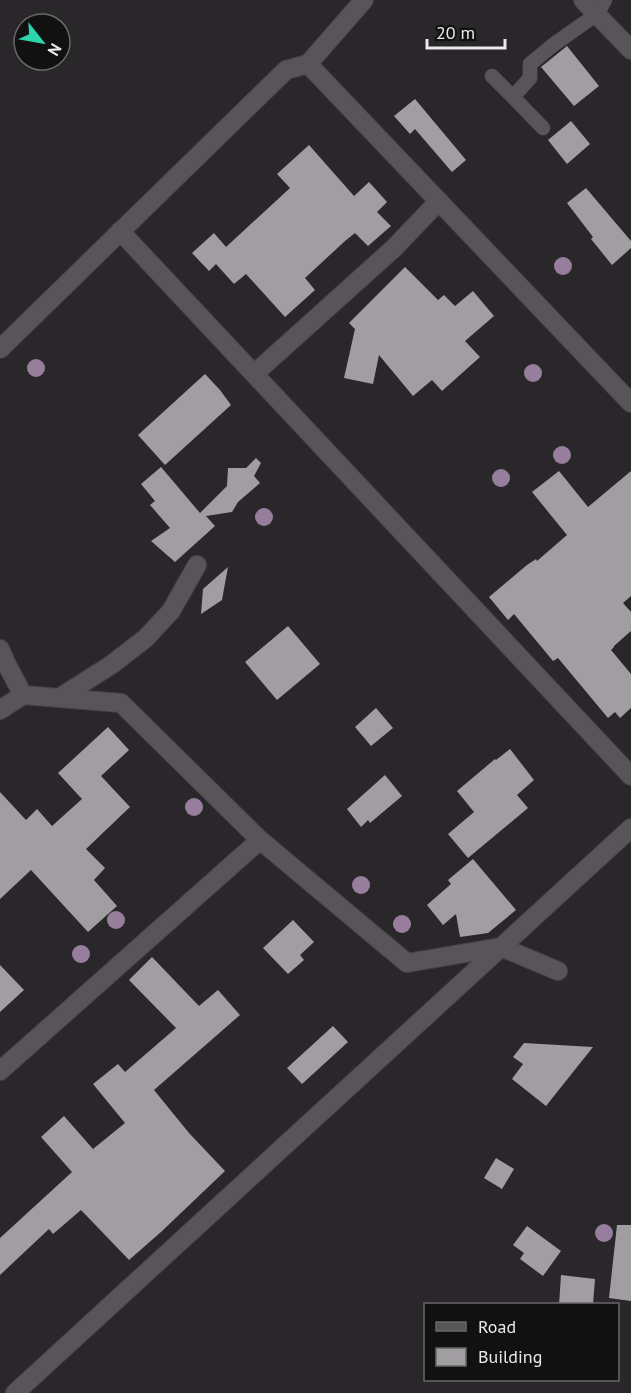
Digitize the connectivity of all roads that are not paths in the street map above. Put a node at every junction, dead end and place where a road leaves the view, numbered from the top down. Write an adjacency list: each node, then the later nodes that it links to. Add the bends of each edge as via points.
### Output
1 (364, 0): 5 (street)
2 (583, 0): 3 (street)
3 (601, 7): 4 (street); 7 (lane, via 530,64 530,78)
4 (630, 48)
5 (308, 64): 9 (street); 10 (street, via 286,70)
6 (492, 76): 7 (lane)
7 (513, 97): 8 (lane)
8 (543, 128)
9 (439, 201): 12 (street, via 394,248); 13 (street)
10 (120, 231): 11 (street); 12 (street)
11 (0, 349)
12 (254, 374): 19 (street)
13 (631, 403)
14 (197, 565): 17 (street, via 171,611 146,638)
15 (0, 649): 16 (street)
16 (23, 695): 17 (street); 18 (street)
17 (58, 698): 21 (street, via 121,704)
18 (0, 710)
19 (631, 776)
20 (631, 828): 22 (street)
21 (260, 840): 22 (street, via 407,963); 24 (street)
22 (501, 947): 23 (street); 25 (street)
23 (558, 970)
24 (0, 1071)
25 (15, 1393)

